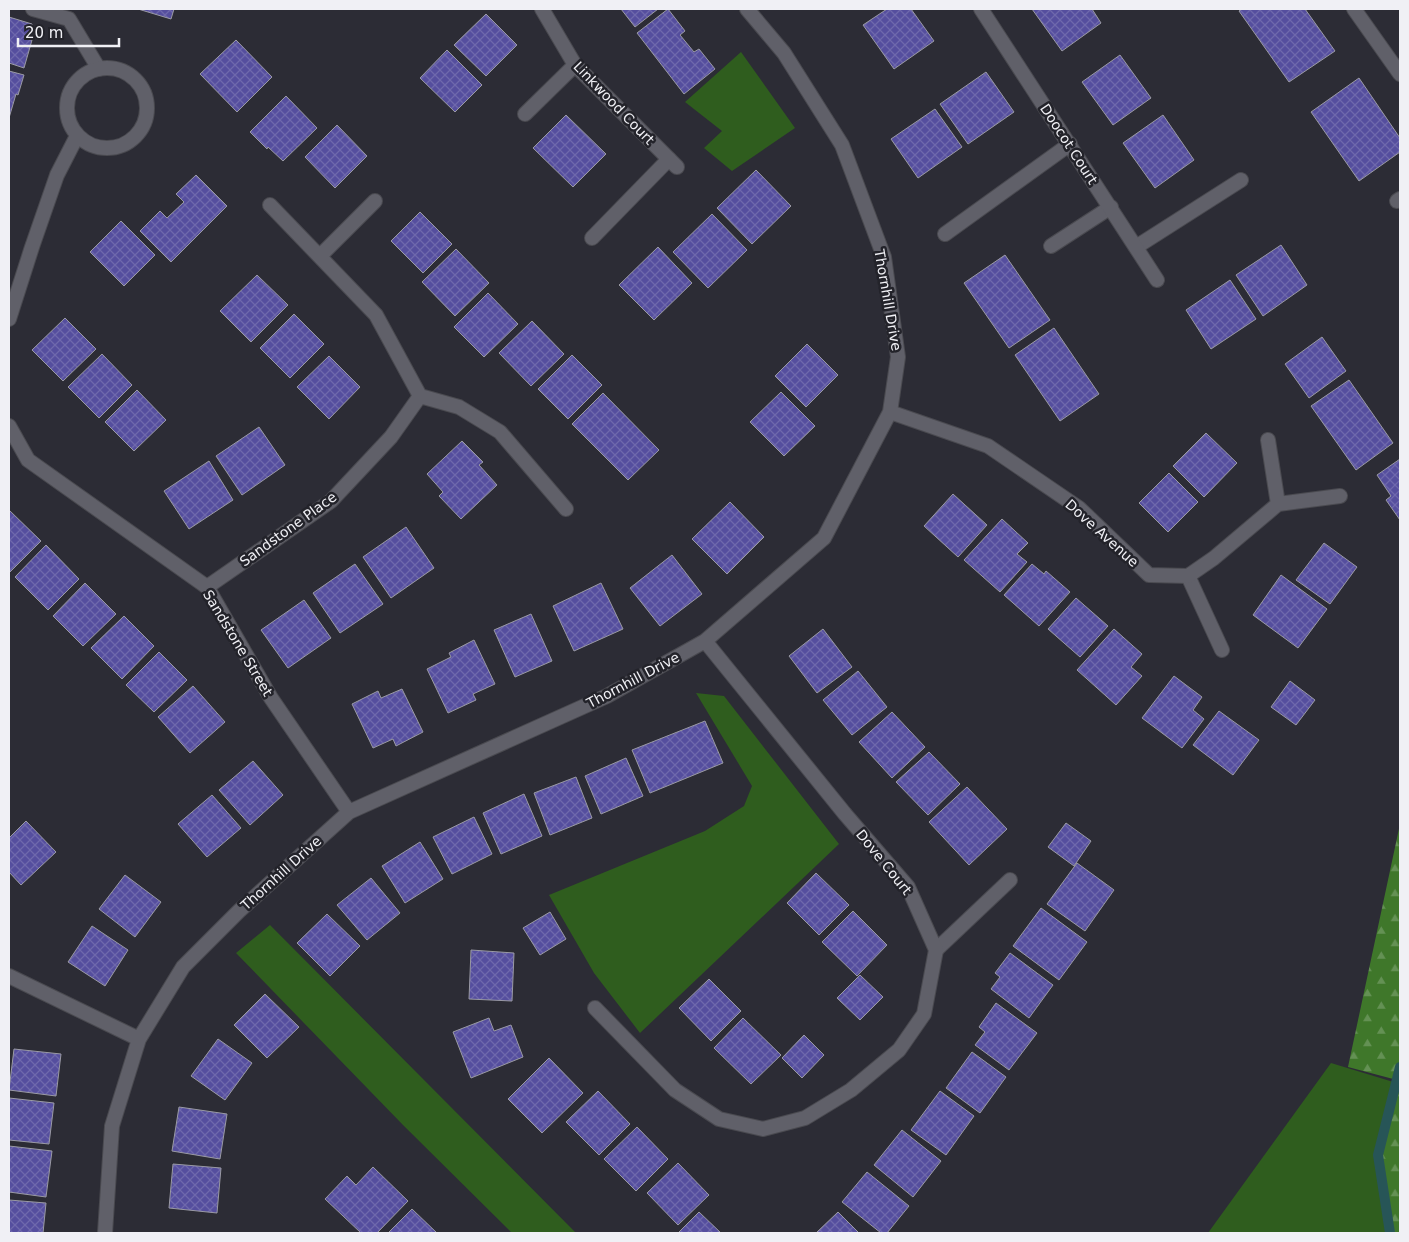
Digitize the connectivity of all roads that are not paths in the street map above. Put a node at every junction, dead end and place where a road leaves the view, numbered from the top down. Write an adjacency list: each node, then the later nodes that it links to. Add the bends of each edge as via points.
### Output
1 (33, 9): 7 (street, via 69,19)
2 (542, 9): 6 (street, Linkwood Court)
3 (747, 9): 24 (street, Thornhill Drive, via 784,53 842,145 884,257 898,357)
4 (981, 9): 11 (street, Doocot Court)
5 (1354, 9): 8 (street)
6 (575, 65): 9 (street); 17 (street, Linkwood Court, via 673,163)
7 (99, 68): 10 (street, via 85,74 68,96 68,117); 10 (street, via 126,72 137,81 144,90 148,114 137,136 114,148 100,148)
8 (1400, 74)
9 (525, 114)
10 (77, 136): 22 (street, via 57,175)
11 (1070, 144): 15 (street, Doocot Court); 16 (street)
12 (1242, 180): 19 (street)
13 (375, 201): 20 (street)
14 (270, 205): 20 (street)
15 (1111, 207): 18 (street); 19 (street, Doocot Court)
16 (945, 234)
17 (592, 238)
18 (1051, 246)
19 (1136, 247): 21 (street, Doocot Court)
20 (320, 256): 23 (street, via 376,315)
21 (1157, 280)
22 (9, 319)
23 (420, 396): 29 (street, via 459,407 500,432); 31 (street, Sandstone Place, via 391,437 331,501)
24 (890, 412): 30 (street, Dove Avenue, via 988,446 1078,508 1149,576); 32 (street, Thornhill Drive, via 824,538)
25 (9, 426): 31 (street, Sandstone Street, via 28,460)
26 (1268, 440): 28 (street)
27 (1340, 496): 28 (street)
28 (1278, 504): 30 (street)
29 (566, 509)
30 (1188, 576): 33 (street)
31 (207, 587): 34 (street, Sandstone Street, via 271,698)
32 (705, 641): 34 (street, Thornhill Drive, via 607,696); 36 (street, Dove Court, via 908,887)
33 (1222, 650)
34 (349, 812): 39 (street, Thornhill Drive, via 239,910 183,967)
35 (1010, 880): 36 (street)
36 (936, 950): 38 (street, via 924,1014 899,1050 852,1090 805,1118 763,1129 719,1119 675,1090)
37 (9, 976): 39 (street)
38 (595, 1008)
39 (139, 1039): 40 (street, Thornhill Drive, via 112,1126)
40 (105, 1233)

